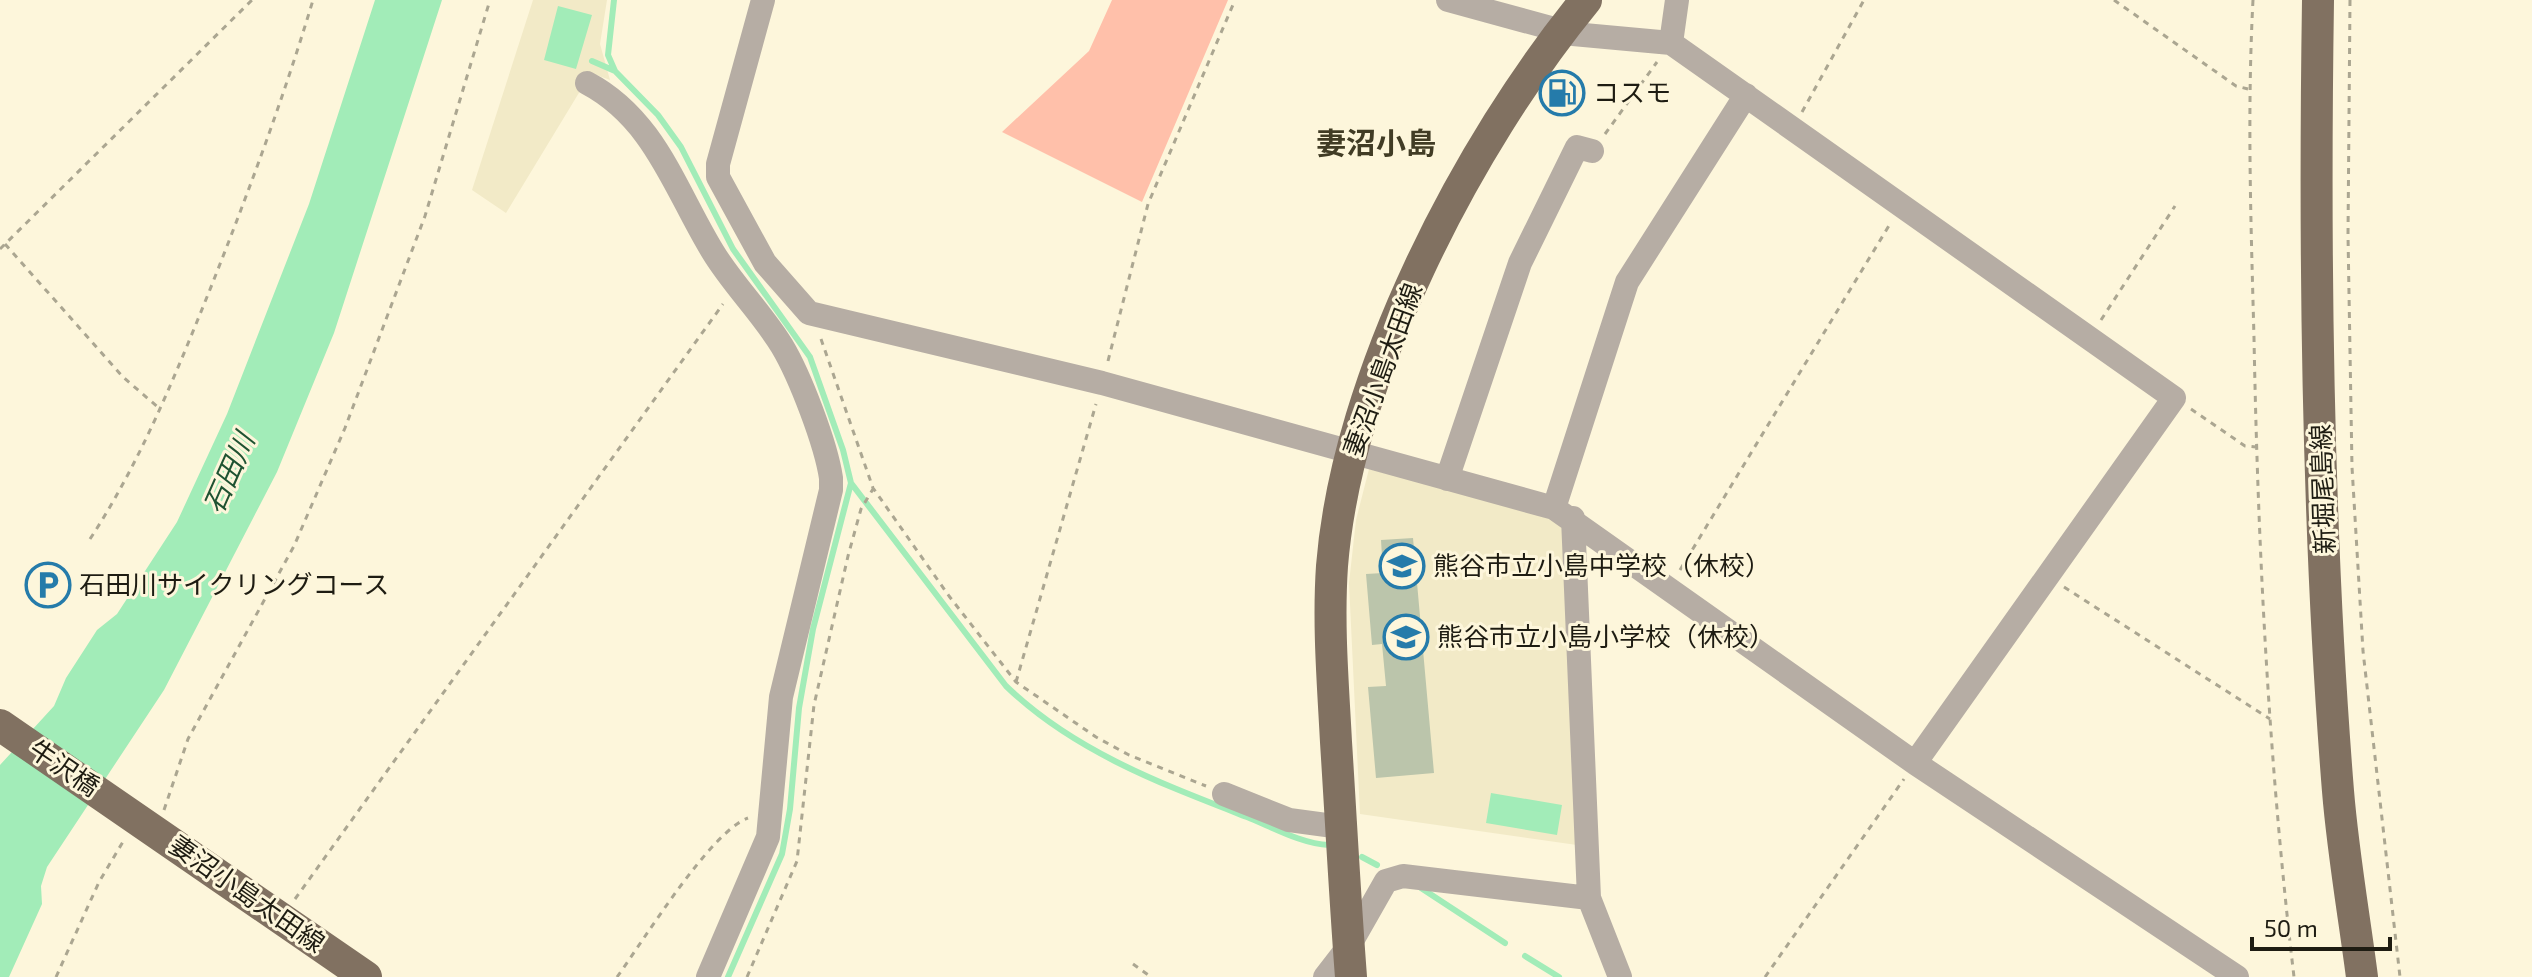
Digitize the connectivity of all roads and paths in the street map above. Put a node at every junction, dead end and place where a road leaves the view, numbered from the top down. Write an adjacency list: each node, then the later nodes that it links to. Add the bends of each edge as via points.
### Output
1 (252, 0): 23 (path)
2 (313, 0): 30 (path, via 259,166)
3 (490, 0): 45 (path, via 425,216 345,428 294,546 188,739 169,801)
4 (763, 0): 26 (street, via 718,177 765,263)
5 (1235, 0): 28 (path, via 1148,204)
6 (1448, 0): 14 (street)
7 (1586, 0): 14 (main road, 妻沼小島太田線)
8 (1677, 0): 15 (street)
9 (1864, 0): 19 (path)
10 (2114, 0): 17 (path, via 2236,86)
11 (2253, 0): 17 (path)
12 (2318, 0): 62 (main road, 新堀尾島線, via 2320,415 2327,600 2338,794)
13 (2350, 0): 63 (path, via 2352,467 2363,651)
14 (1560, 31): 15 (street); 32 (main road, 妻沼小島太田線, via 1490,135 1438,232)
15 (1671, 43): 18 (street); 20 (path)
16 (587, 83): 25 (street, via 628,112 648,135)
17 (2248, 89): 31 (path)
18 (1746, 95): 19 (street); 35 (street, via 1627,282)
19 (1793, 128): 21 (street)
20 (1592, 151): 33 (street, via 1577,147 1520,263)
21 (1903, 204): 27 (street); 38 (path)
22 (2175, 206): 27 (path)
23 (5, 244): 24 (path); 30 (path, via 123,377)
24 (0, 249)
25 (736, 286): 44 (street, via 796,372 831,478 781,697); 48 (path)
26 (809, 313): 28 (street); 34 (path)
27 (2090, 338): 29 (street)
28 (1102, 383): 32 (street); 39 (path)
29 (2174, 398): 31 (path, via 2245,446); 37 (street)
30 (160, 409): 36 (path)
31 (2256, 447): 40 (path)
32 (1350, 452): 33 (street); 46 (main road, 妻沼小島太田線, via 1331,587)
33 (1447, 479): 35 (street)
34 (873, 488): 39 (path); 55 (path, via 861,509 848,556 814,705 797,861)
35 (1564, 513): 38 (street); 47 (street)
36 (90, 539)
37 (2047, 577): 40 (path); 42 (street)
38 (1669, 586): 42 (street)
39 (1016, 682): 43 (path, via 1129,755)
40 (2270, 719): 61 (path)
41 (0, 725): 45 (main road, 牛沢橋)
42 (1915, 763): 59 (path); 60 (street)
43 (1224, 794): 46 (street, via 1289,820)
44 (770, 815): 53 (path, via 739,821 726,832); 54 (street, via 757,868)
45 (135, 826): 48 (main road, 妻沼小島太田線); 51 (path, via 99,882)
46 (1341, 827): 49 (main road, 妻沼小島太田線)
47 (1589, 898): 49 (street, via 1403,876 1386,881); 58 (street)
48 (281, 918): 52 (main road, 妻沼小島太田線)
49 (1350, 961): 57 (street)
50 (1133, 964): 56 (path)
51 (56, 977)
52 (366, 977)
53 (617, 977)
54 (708, 977)
55 (747, 977)
56 (1151, 977)
57 (1325, 977)
58 (1620, 977)
59 (1765, 977)
60 (2237, 977)
61 (2294, 977)
62 (2362, 977)
63 (2400, 977)

